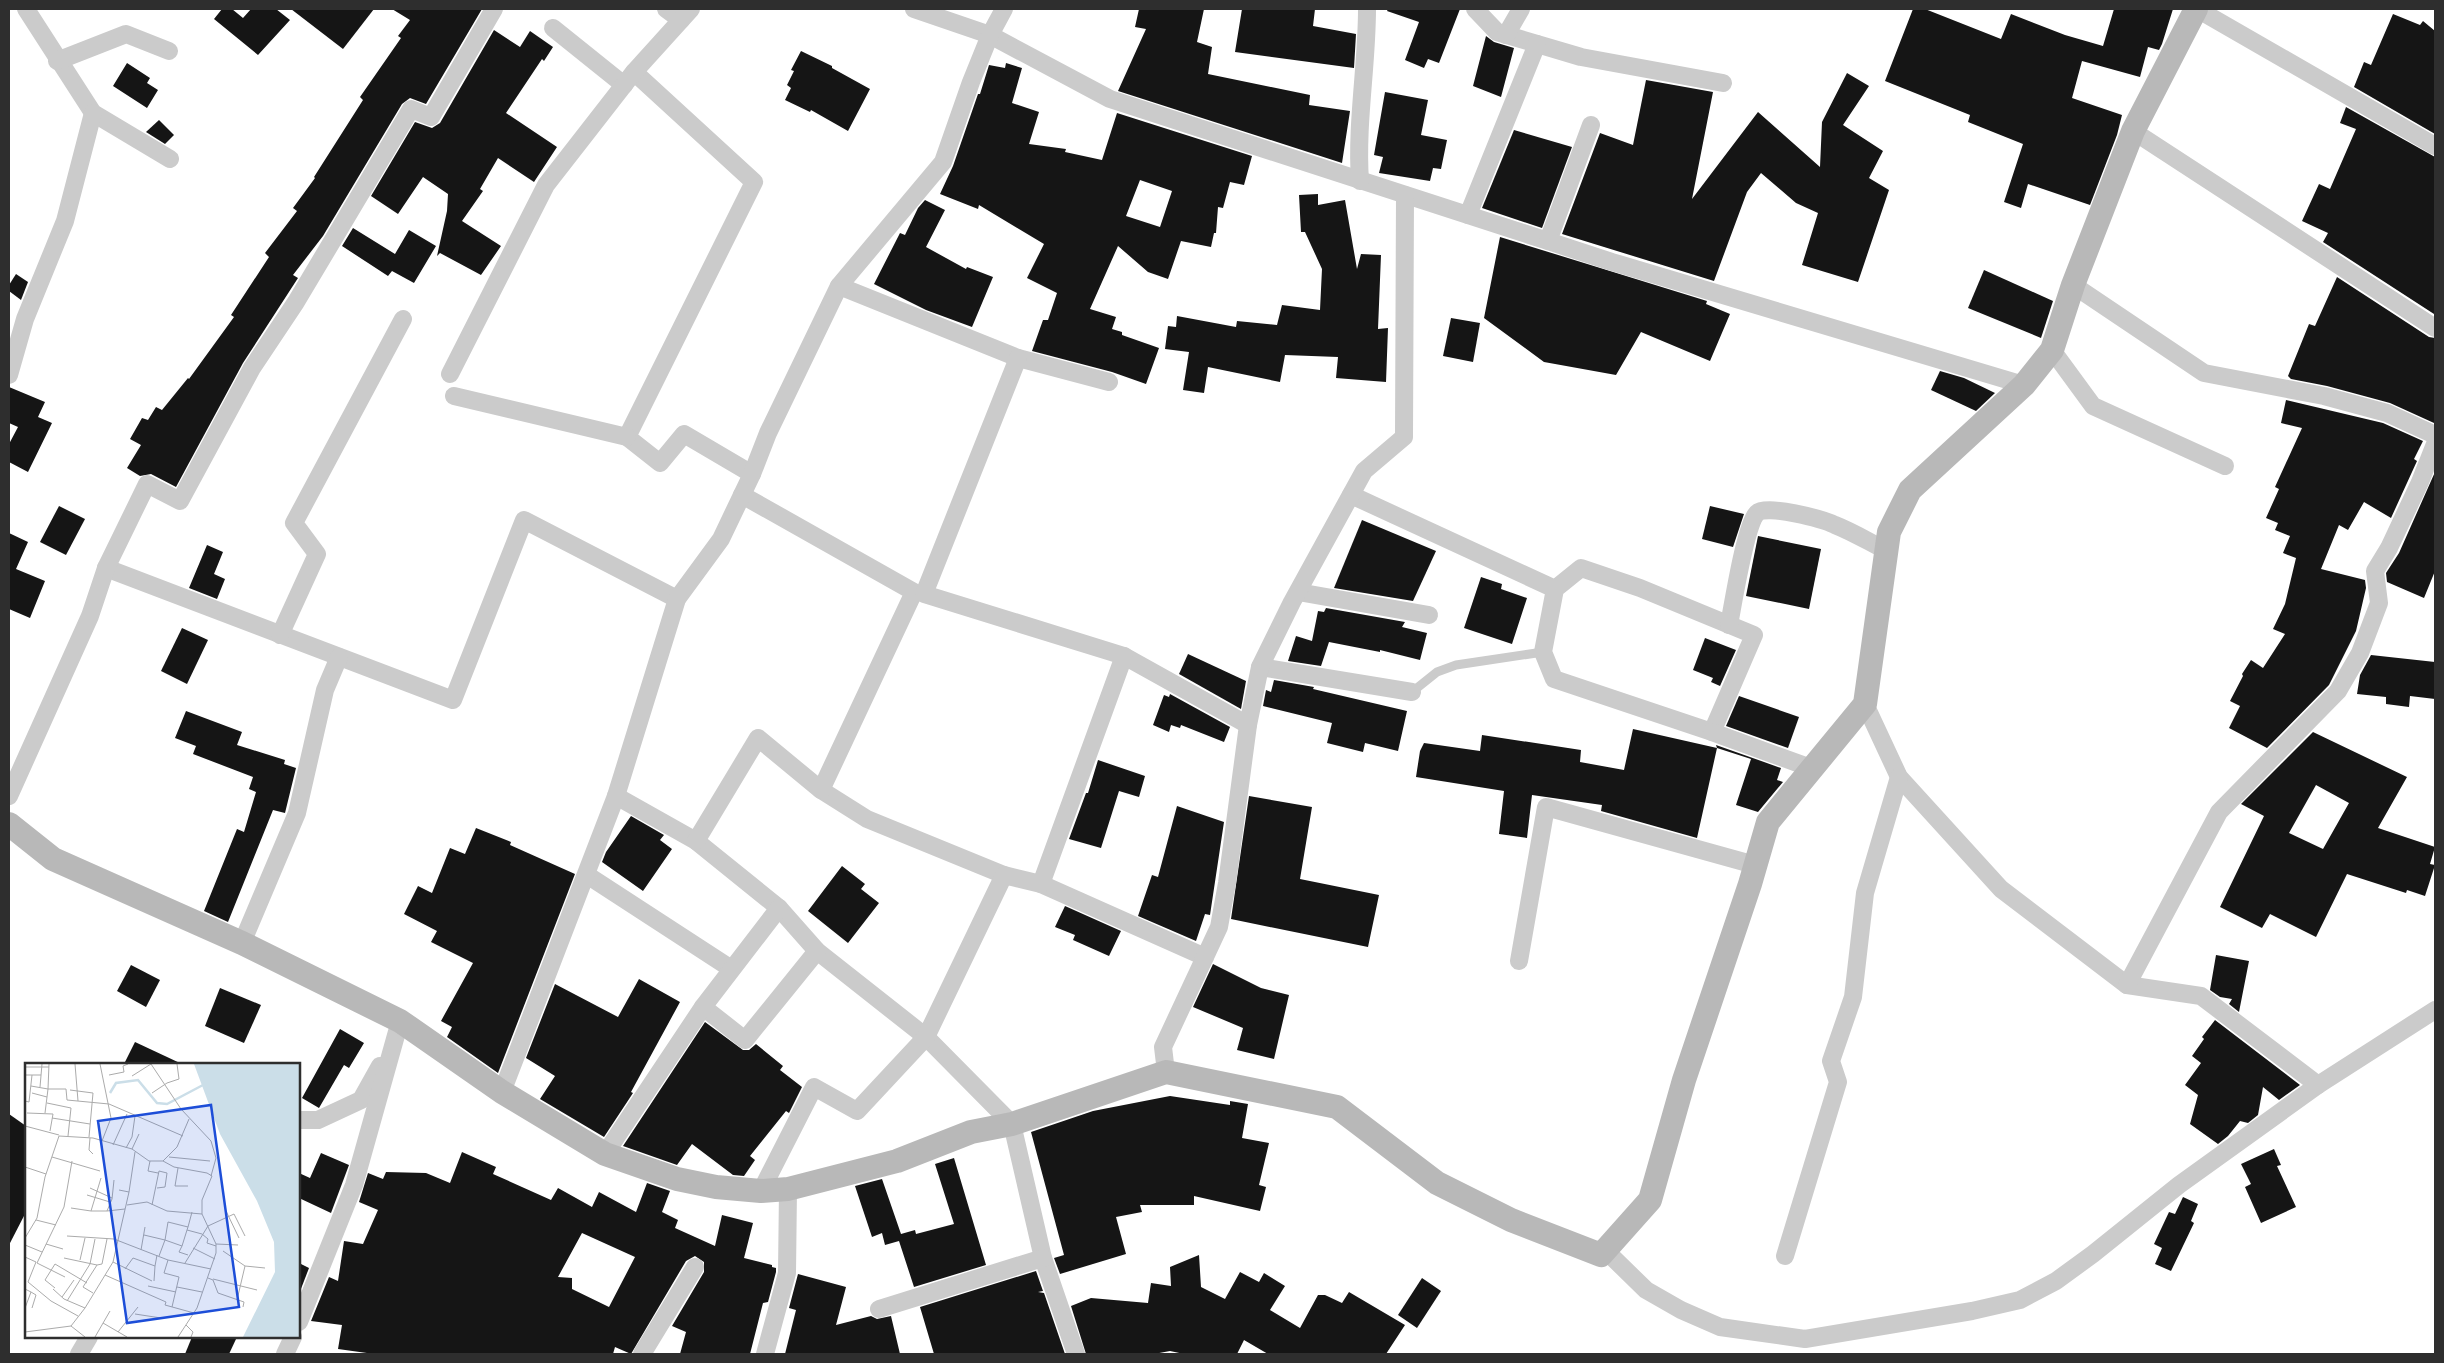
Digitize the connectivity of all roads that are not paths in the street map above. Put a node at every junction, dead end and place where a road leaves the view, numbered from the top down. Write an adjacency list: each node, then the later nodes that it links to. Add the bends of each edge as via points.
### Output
1 (26, 9): 16 (street)
2 (494, 9): 47 (street, via 431,117 411,109 296,302 252,368 180,502 147,484)
3 (666, 9): 10 (street)
4 (914, 9): 12 (street)
5 (1004, 9): 12 (street)
6 (1367, 9): 24 (street, via 1358,152)
7 (1474, 9): 13 (street, via 1497,32)
8 (1521, 9): 13 (street)
9 (2197, 9): 21 (street); 22 (street)
10 (686, 14): 17 (street)
11 (553, 28): 17 (street)
12 (990, 34): 24 (street, via 1110,99); 29 (street, via 943,162)
13 (1506, 35): 14 (street)
14 (1537, 44): 18 (street, via 1581,57); 26 (street)
15 (169, 51): 16 (street, via 126,34)
16 (57, 61): 19 (street)
17 (629, 78): 34 (street, via 546,185); 40 (street, via 754,182)
18 (1723, 82)
19 (92, 113): 23 (street); 35 (street, via 65,221 25,319)
20 (1591, 125): 27 (street)
21 (2132, 131): 28 (street); 31 (street)
22 (2435, 146)
23 (170, 159)
24 (1360, 182): 25 (street)
25 (1405, 195): 26 (street); 45 (street, via 1404,437 1364,471)
26 (1468, 215): 27 (street)
27 (1548, 241): 37 (street)
28 (2073, 285): 32 (street); 39 (street, via 2204,373 2324,396 2387,413)
29 (839, 286): 33 (street); 43 (street, via 768,433)
30 (403, 319): 53 (street, via 294,523 317,554)
31 (2435, 328)
32 (2052, 350): 37 (street); 42 (street, via 2094,406)
33 (1018, 358): 36 (street); 55 (street, via 924,594)
34 (450, 374)
35 (9, 375)
36 (1109, 382)
37 (2024, 385): 46 (street, via 1910,490 1889,532)
38 (454, 396): 40 (street)
39 (2435, 435)
40 (627, 437): 43 (street, via 660,463 684,434)
41 (2435, 444): 79 (street, via 2389,548 2375,571 2379,603 2360,653 2338,691 2219,812)
42 (2225, 466)
43 (752, 474): 44 (street)
44 (742, 495): 50 (street, via 721,538); 64 (street, via 914,592)
45 (1351, 495): 48 (street); 49 (street)
46 (1887, 551): 52 (street, via 1833,524 1783,511 1762,510 1756,514 1750,530); 59 (street)
47 (106, 568): 53 (street); 65 (street, via 90,616)
48 (1555, 589): 52 (street, via 1580,568 1640,588); 54 (street)
49 (1298, 592): 51 (street); 57 (street)
50 (677, 600): 56 (street, via 524,520 453,700); 66 (street)
51 (1429, 615)
52 (1729, 625): 61 (street, via 1754,636)
53 (280, 634): 56 (street)
54 (1543, 652): 58 (lane, via 1456,665 1436,672); 61 (street, via 1554,680)
55 (1124, 656): 60 (street); 72 (street)
56 (339, 657): 74 (street, via 325,690 297,813)
57 (1260, 667): 58 (street); 60 (street)
58 (1412, 692)
59 (1865, 704): 62 (street); 63 (street)
60 (1248, 725): 76 (street, via 1226,892 1219,926)
61 (1712, 732): 62 (street)
62 (1811, 768): 69 (street, via 1768,822)
63 (1899, 777): 79 (street, via 2001,889); 93 (street, via 1865,893 1853,997 1832,1061 1838,1082)
64 (821, 790): 68 (street, via 758,738); 71 (street, via 866,819)
65 (9, 796)
66 (616, 796): 68 (street); 70 (street)
67 (9, 824): 74 (street, via 54,859)
68 (696, 841): 73 (street)
69 (1755, 865): 77 (street, via 1546,807); 92 (street, via 1684,1080 1650,1200)
70 (587, 874): 78 (street); 86 (street)
71 (1004, 876): 72 (street); 83 (street)
72 (1041, 884): 76 (street)
73 (779, 908): 75 (street); 78 (street)
74 (242, 943): 82 (street)
75 (817, 951): 80 (street, via 745,1040); 83 (street)
76 (1205, 957): 84 (street, via 1163,1047)
77 (1519, 961)
78 (730, 968): 80 (street)
79 (2127, 985): 85 (street, via 2201,996)
80 (703, 1008): 89 (street)
81 (2435, 1010): 85 (street)
82 (398, 1030): 86 (street); 87 (street, via 361,1100 318,1120); 97 (street, via 354,1186)
83 (926, 1037): 88 (street); 91 (street, via 856,1111 814,1087)
84 (1166, 1072): 88 (street); 92 (street, via 1337,1107 1437,1183 1511,1220 1601,1255)
85 (2318, 1085): 92 (street, via 2179,1185 2056,1281 2020,1300 1805,1339 1720,1327 1688,1313 1646,1290)
86 (502, 1092): 89 (street)
87 (300, 1120)
88 (1012, 1124): 90 (street, via 971,1132 897,1161); 94 (street)
89 (605, 1154): 91 (street, via 677,1179)
90 (788, 1189): 91 (street); 101 (street, via 787,1273)
91 (762, 1191)
92 (1605, 1250)
93 (1785, 1256)
94 (1043, 1258): 96 (street); 102 (street)
95 (695, 1267): 100 (street)
96 (879, 1309)
97 (300, 1320)
98 (293, 1338): 99 (street)
99 (285, 1354)
100 (642, 1354)
101 (765, 1354)
102 (1076, 1354)

